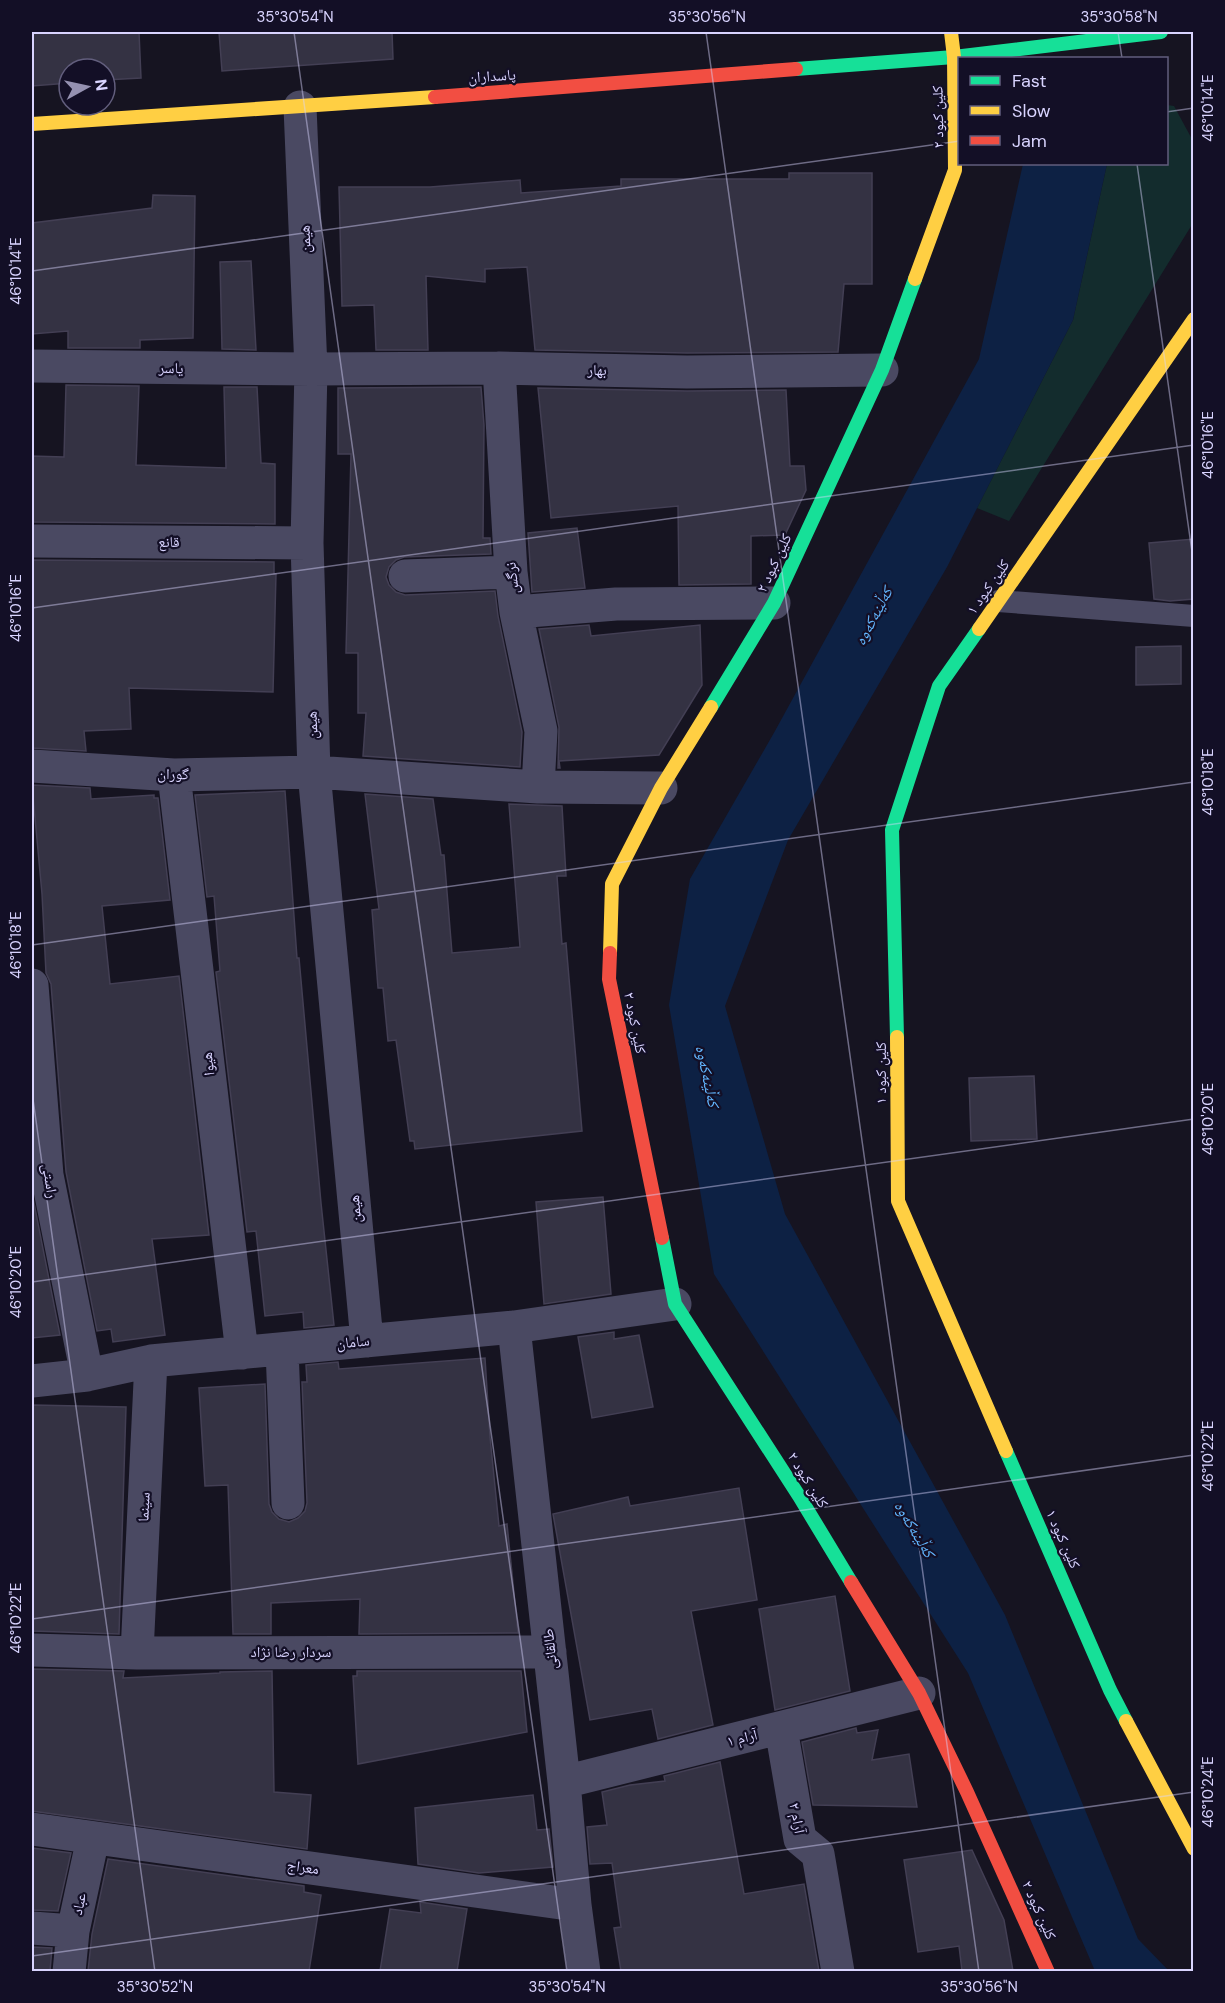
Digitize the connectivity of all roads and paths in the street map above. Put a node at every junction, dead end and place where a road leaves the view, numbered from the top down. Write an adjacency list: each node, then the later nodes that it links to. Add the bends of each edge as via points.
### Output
1 (951, 32): 3 (street, کلین کبود ۲)
2 (1161, 32): 3 (street, پاسداران)
3 (954, 57): 4 (street, پاسداران); 10 (street, کلین کبود ۲, via 955,170)
4 (300, 107): 5 (street, پاسداران); 9 (street, هیمن)
5 (32, 124)
6 (1194, 319): 15 (street, کلین کبود ۱)
7 (32, 366): 9 (street, یاسر)
8 (499, 368): 9 (street, بهار); 10 (street, بهار, via 687,372); 13 (street, نرگس)
9 (311, 369): 12 (street, هیمن)
10 (882, 370): 16 (street, کلین کبود ۲)
11 (32, 542): 12 (street, قانع)
12 (307, 543): 20 (street, هیمن)
13 (511, 572): 14 (street); 17 (street, نرگس)
14 (405, 576)
15 (998, 602): 18 (lane); 42 (street, کلین کبود ۱, via 939,686 892,830 898,1201 1110,1690)
16 (774, 603): 17 (street, via 616,604); 23 (street, کلین کبود ۲)
17 (516, 612): 22 (street, نرگس, via 541,731)
18 (1194, 616)
19 (32, 766): 21 (street, گوران)
20 (314, 772): 21 (street, گوران); 22 (street, گوران); 27 (street, هیمن)
21 (174, 776): 29 (street, هیوا)
22 (538, 787): 23 (street, گوران)
23 (661, 788): 25 (street, کلین کبود ۲, via 612,884 609,979)
24 (32, 985): 31 (street, راستی, via 47,1175)
25 (675, 1304): 26 (street, سامان); 37 (street, کلین کبود ۲, via 799,1496)
26 (514, 1327): 27 (street, سامان); 35 (street, طالقانی)
27 (367, 1341): 28 (street, سامان)
28 (282, 1349): 29 (street, سامان); 33 (street)
29 (242, 1353): 30 (street, سامان)
30 (151, 1361): 31 (street, سامان); 36 (street, سینما)
31 (87, 1375): 32 (street, سامان)
32 (32, 1381)
33 (288, 1503)
34 (32, 1650): 36 (street, سردار رضا نژاد)
35 (550, 1652): 36 (street, سردار رضا نژاد); 39 (street, طالقانی)
36 (137, 1653)
37 (919, 1693): 38 (street, آرام ۱); 49 (street, کلین کبود ۲)
38 (781, 1728): 39 (street, آرام ۱); 48 (street, آرام ۲, via 800,1839 818,1854)
39 (564, 1782): 43 (street, طالقانی)
40 (32, 1829): 41 (street, معراج)
41 (93, 1838): 43 (street, معراج); 45 (street, عباد)
42 (1194, 1849)
43 (575, 1905): 47 (street, طالقانی)
44 (32, 1928): 45 (street)
45 (73, 1931): 46 (street, عباد)
46 (69, 1971)
47 (584, 1971)
48 (838, 1971)
49 (1048, 1971)

